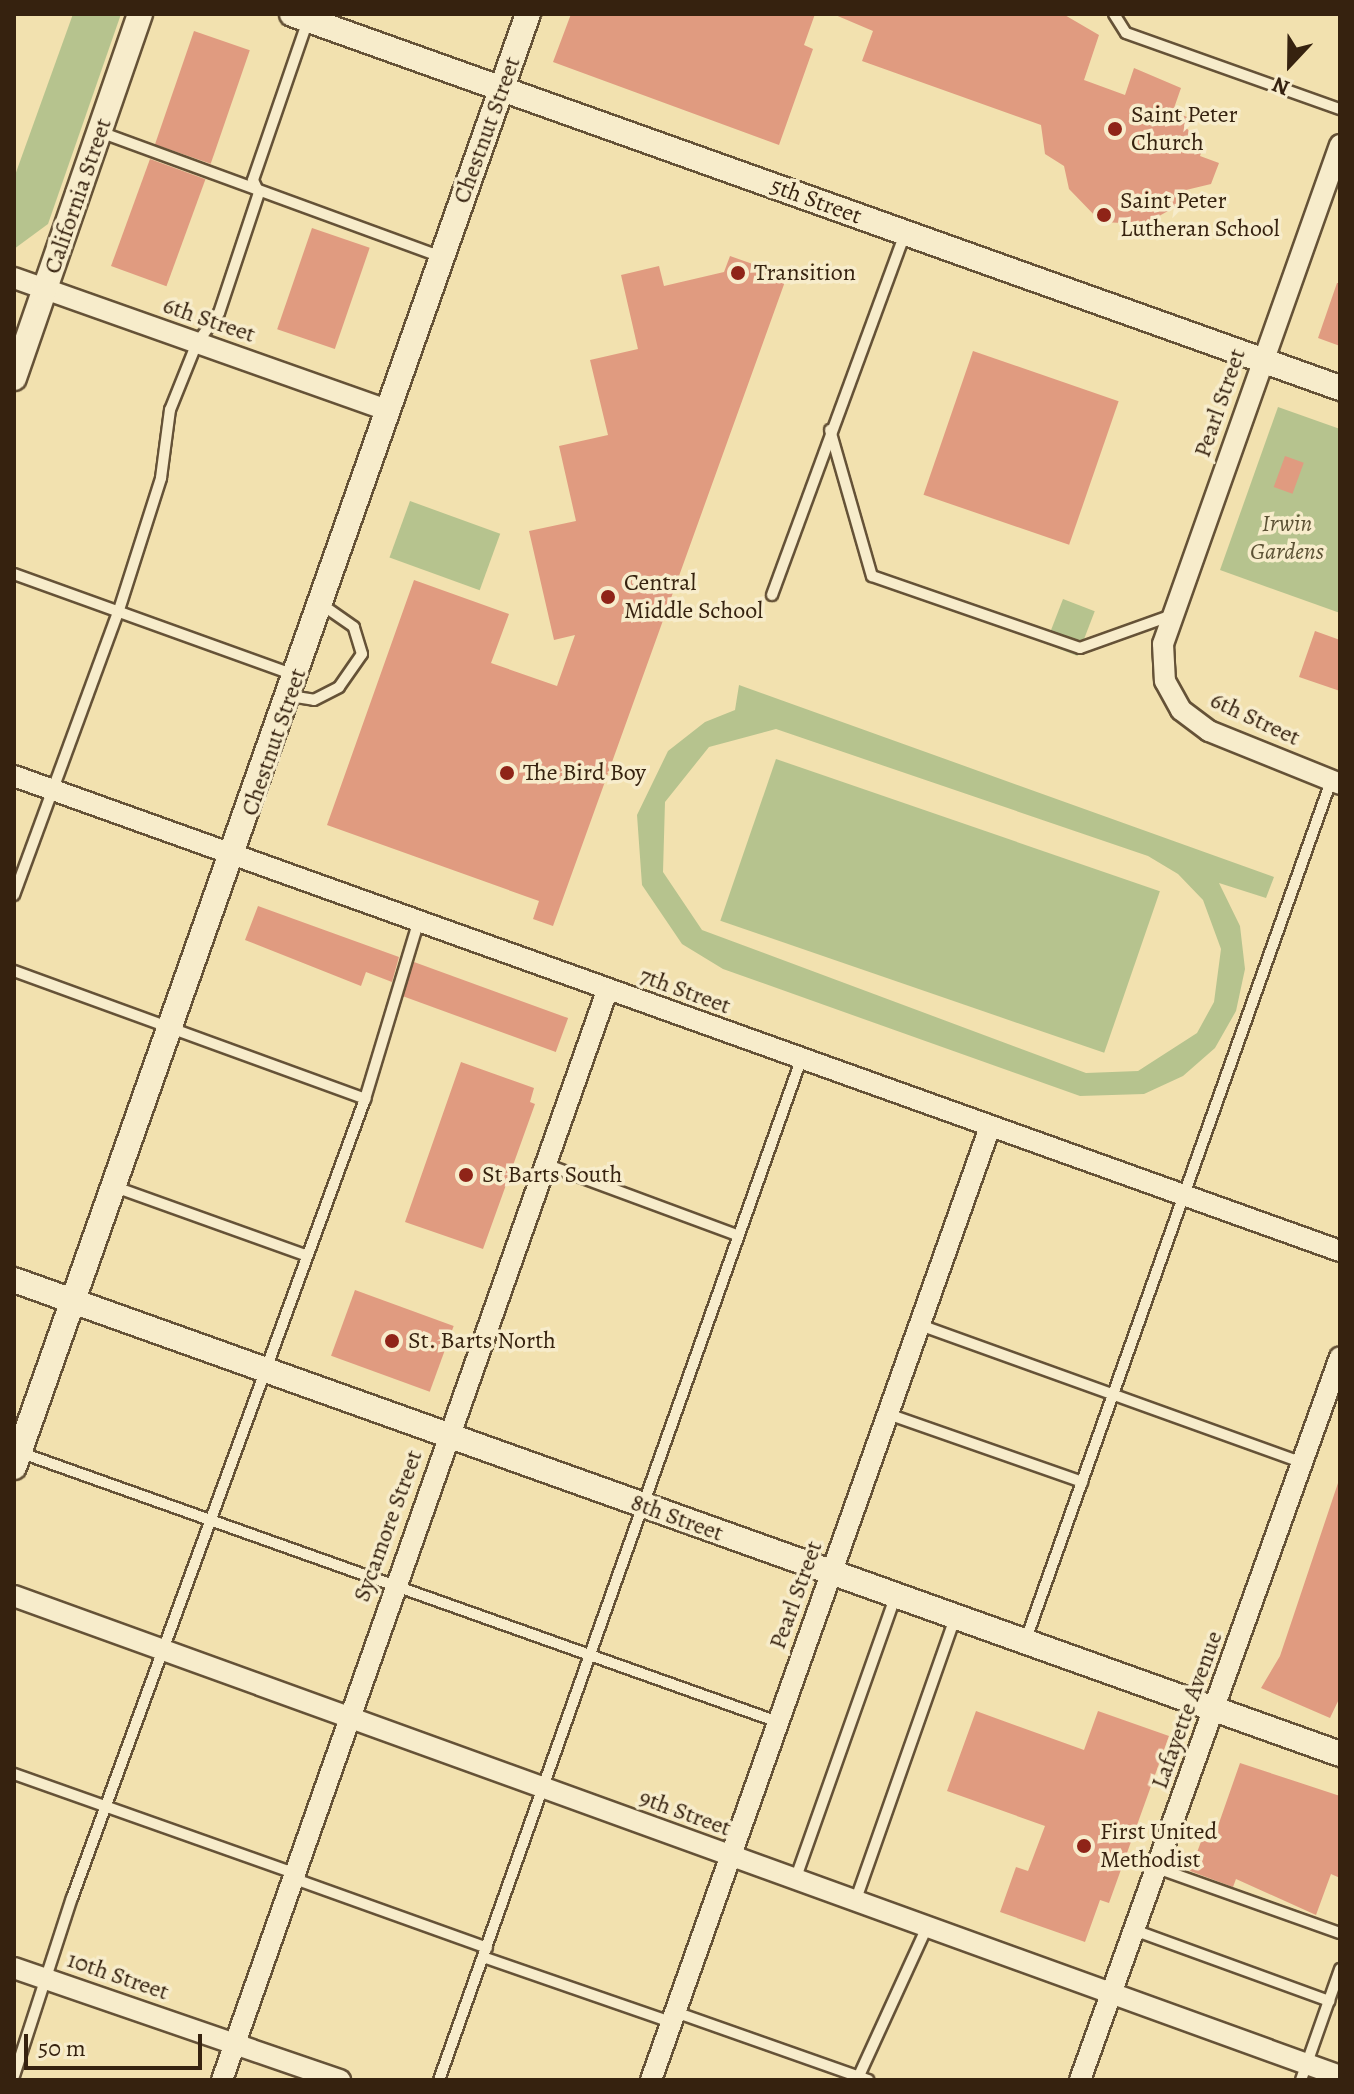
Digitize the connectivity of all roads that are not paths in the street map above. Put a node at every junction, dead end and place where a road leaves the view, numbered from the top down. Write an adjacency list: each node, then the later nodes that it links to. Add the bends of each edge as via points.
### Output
1 (140, 14): 7 (street, California Street)
2 (528, 14): 5 (street, Chestnut Street)
3 (1114, 14): 6 (lane, via 1126,33)
4 (300, 17): 5 (street, 5th Street); 9 (lane, via 253,180)
5 (501, 88): 10 (street, 5th Street); 11 (street, Chestnut Street)
6 (1340, 109)
7 (100, 132): 9 (lane); 13 (street, California Street)
8 (1338, 159): 15 (street, Pearl Street)
9 (259, 193): 11 (lane); 14 (lane, via 219,313)
10 (905, 233): 15 (street, 5th Street); 19 (lane)
11 (441, 257): 18 (street, Chestnut Street)
12 (14, 278): 13 (street, 6th Street)
13 (46, 290): 14 (street, 6th Street); 16 (street, California Street)
14 (197, 343): 18 (street, 6th Street); 23 (lane, via 170,410 161,478)
15 (1262, 361): 17 (street, 5th Street); 24 (street, Pearl Street)
16 (14, 378)
17 (1340, 388)
18 (387, 410): 22 (street, Chestnut Street)
19 (830, 430): 21 (lane); 24 (lane, via 872,576 1080,648)
20 (14, 574): 23 (lane)
21 (772, 595)
22 (321, 604): 26 (street, Chestnut Street); 26 (lane, via 354,627 362,654 339,687 314,700)
23 (118, 613): 26 (lane); 29 (lane)
24 (1173, 614): 25 (street, Pearl Street, via 1163,644)
25 (1165, 681): 28 (street, 6th Street, via 1181,710 1209,731)
26 (293, 686): 30 (street, Chestnut Street)
27 (14, 776): 29 (street, 7th Street)
28 (1336, 782): 41 (lane)
29 (52, 790): 30 (street, 7th Street); 31 (lane)
30 (235, 857): 32 (street, 7th Street); 35 (street, Chestnut Street)
31 (14, 895)
32 (418, 923): 34 (street, 7th Street); 37 (lane)
33 (14, 971): 35 (lane)
34 (607, 991): 36 (street, 7th Street); 39 (street, Sycamore Street)
35 (173, 1028): 37 (lane); 40 (street, Chestnut Street)
36 (801, 1060): 38 (street, 7th Street); 42 (lane)
37 (365, 1099): 44 (lane)
38 (990, 1127): 41 (street, 7th Street); 47 (street, Pearl Street)
39 (545, 1164): 42 (lane); 52 (street, Sycamore Street)
40 (115, 1187): 44 (lane); 46 (street, Chestnut Street)
41 (1184, 1196): 43 (street, 7th Street); 50 (lane)
42 (734, 1234): 56 (lane)
43 (1340, 1251)
44 (305, 1255): 49 (lane)
45 (14, 1280): 46 (street, 8th Street)
46 (74, 1301): 49 (street, 8th Street); 53 (street, Chestnut Street)
47 (920, 1325): 50 (lane); 51 (street, Pearl Street)
48 (1340, 1357): 54 (street, Lafayette Avenue)
49 (262, 1369): 52 (street, 8th Street); 57 (lane)
50 (1112, 1397): 54 (lane); 55 (lane)
51 (888, 1414): 55 (lane); 58 (street, Pearl Street)
52 (449, 1436): 56 (street, 8th Street); 59 (street, Sycamore Street)
53 (16, 1457): 57 (lane)
54 (1303, 1463): 66 (street, Lafayette Avenue)
55 (1082, 1482): 63 (lane)
56 (643, 1506): 58 (street, 8th Street); 65 (lane)
57 (210, 1518): 59 (lane); 64 (lane)
58 (831, 1575): 61 (street, 8th Street); 68 (street, Pearl Street)
59 (395, 1584): 65 (lane); 67 (street, Sycamore Street)
60 (14, 1596): 64 (street, 9th Street)
61 (895, 1597): 62 (street, 8th Street); 76 (lane)
62 (955, 1618): 63 (street, 8th Street); 77 (lane)
63 (1025, 1643): 66 (street, 8th Street)
64 (163, 1651): 67 (street, 9th Street); 72 (lane)
65 (591, 1658): 68 (lane); 71 (lane)
66 (1216, 1709): 69 (street, 8th Street); 74 (street, Lafayette Avenue)
67 (347, 1717): 71 (street, 9th Street); 75 (street, Sycamore Street)
68 (778, 1722): 73 (street, Pearl Street)
69 (1340, 1754)
70 (14, 1774): 72 (lane)
71 (545, 1790): 73 (street, 9th Street); 81 (lane)
72 (108, 1808): 75 (lane); 84 (lane)
73 (730, 1857): 76 (street, 9th Street); 87 (street, Pearl Street)
74 (1157, 1868): 79 (street, Lafayette Avenue); 80 (lane)
75 (293, 1876): 81 (lane); 88 (street, Sycamore Street)
76 (795, 1880): 77 (street, 9th Street)
77 (855, 1902): 78 (street, 9th Street)
78 (927, 1927): 85 (street, 9th Street); 92 (lane)
79 (1134, 1930): 85 (street, Lafayette Avenue); 86 (lane)
80 (1340, 1933)
81 (485, 1952): 87 (lane); 95 (lane)
82 (14, 1968): 84 (street, 10th Street)
83 (1340, 1969): 86 (lane)
84 (47, 1979): 88 (street, 10th Street); 90 (lane)
85 (1111, 1993): 89 (street, 9th Street); 97 (street, Lafayette Avenue)
86 (1329, 2001): 89 (lane)
87 (673, 2017): 92 (lane); 96 (street, Pearl Street)
88 (236, 2044): 93 (street, Sycamore Street); 94 (street, 10th Street)
89 (1304, 2072): 91 (street, 9th Street)
90 (14, 2076)
91 (1340, 2076)
92 (861, 2079)
93 (222, 2080)
94 (340, 2080)
95 (439, 2080)
96 (651, 2080)
97 (1080, 2080)

